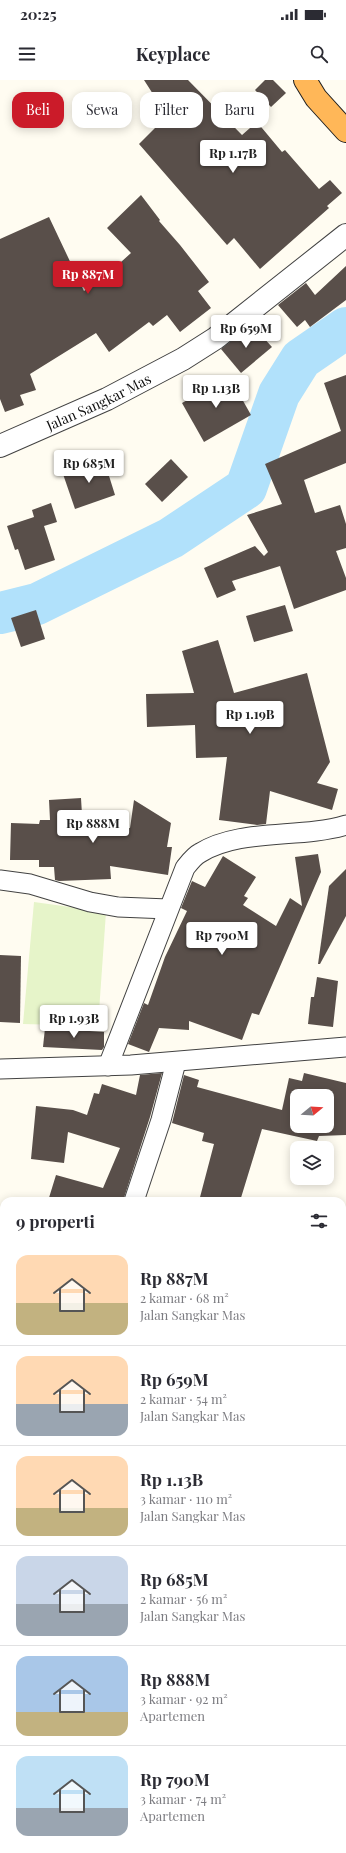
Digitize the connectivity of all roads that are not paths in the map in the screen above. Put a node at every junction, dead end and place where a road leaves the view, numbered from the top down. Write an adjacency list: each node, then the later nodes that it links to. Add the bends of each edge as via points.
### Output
1 (304, 80): 2 (highway, via 316,98)
2 (346, 131)
3 (346, 235): 4 (street, Jalan Sangkar Mas, via 216,338 183,359 107,399)
4 (0, 446)
5 (346, 825): 7 (street, via 331,830 299,834 240,838 213,846 198,854 185,868)
6 (0, 880): 7 (street, via 30,884 118,908)
7 (168, 909): 10 (street)
8 (346, 1047): 9 (street)
9 (176, 1062): 10 (street); 12 (street, via 161,1120)
10 (108, 1066): 11 (street)
11 (0, 1069)
12 (135, 1197)

